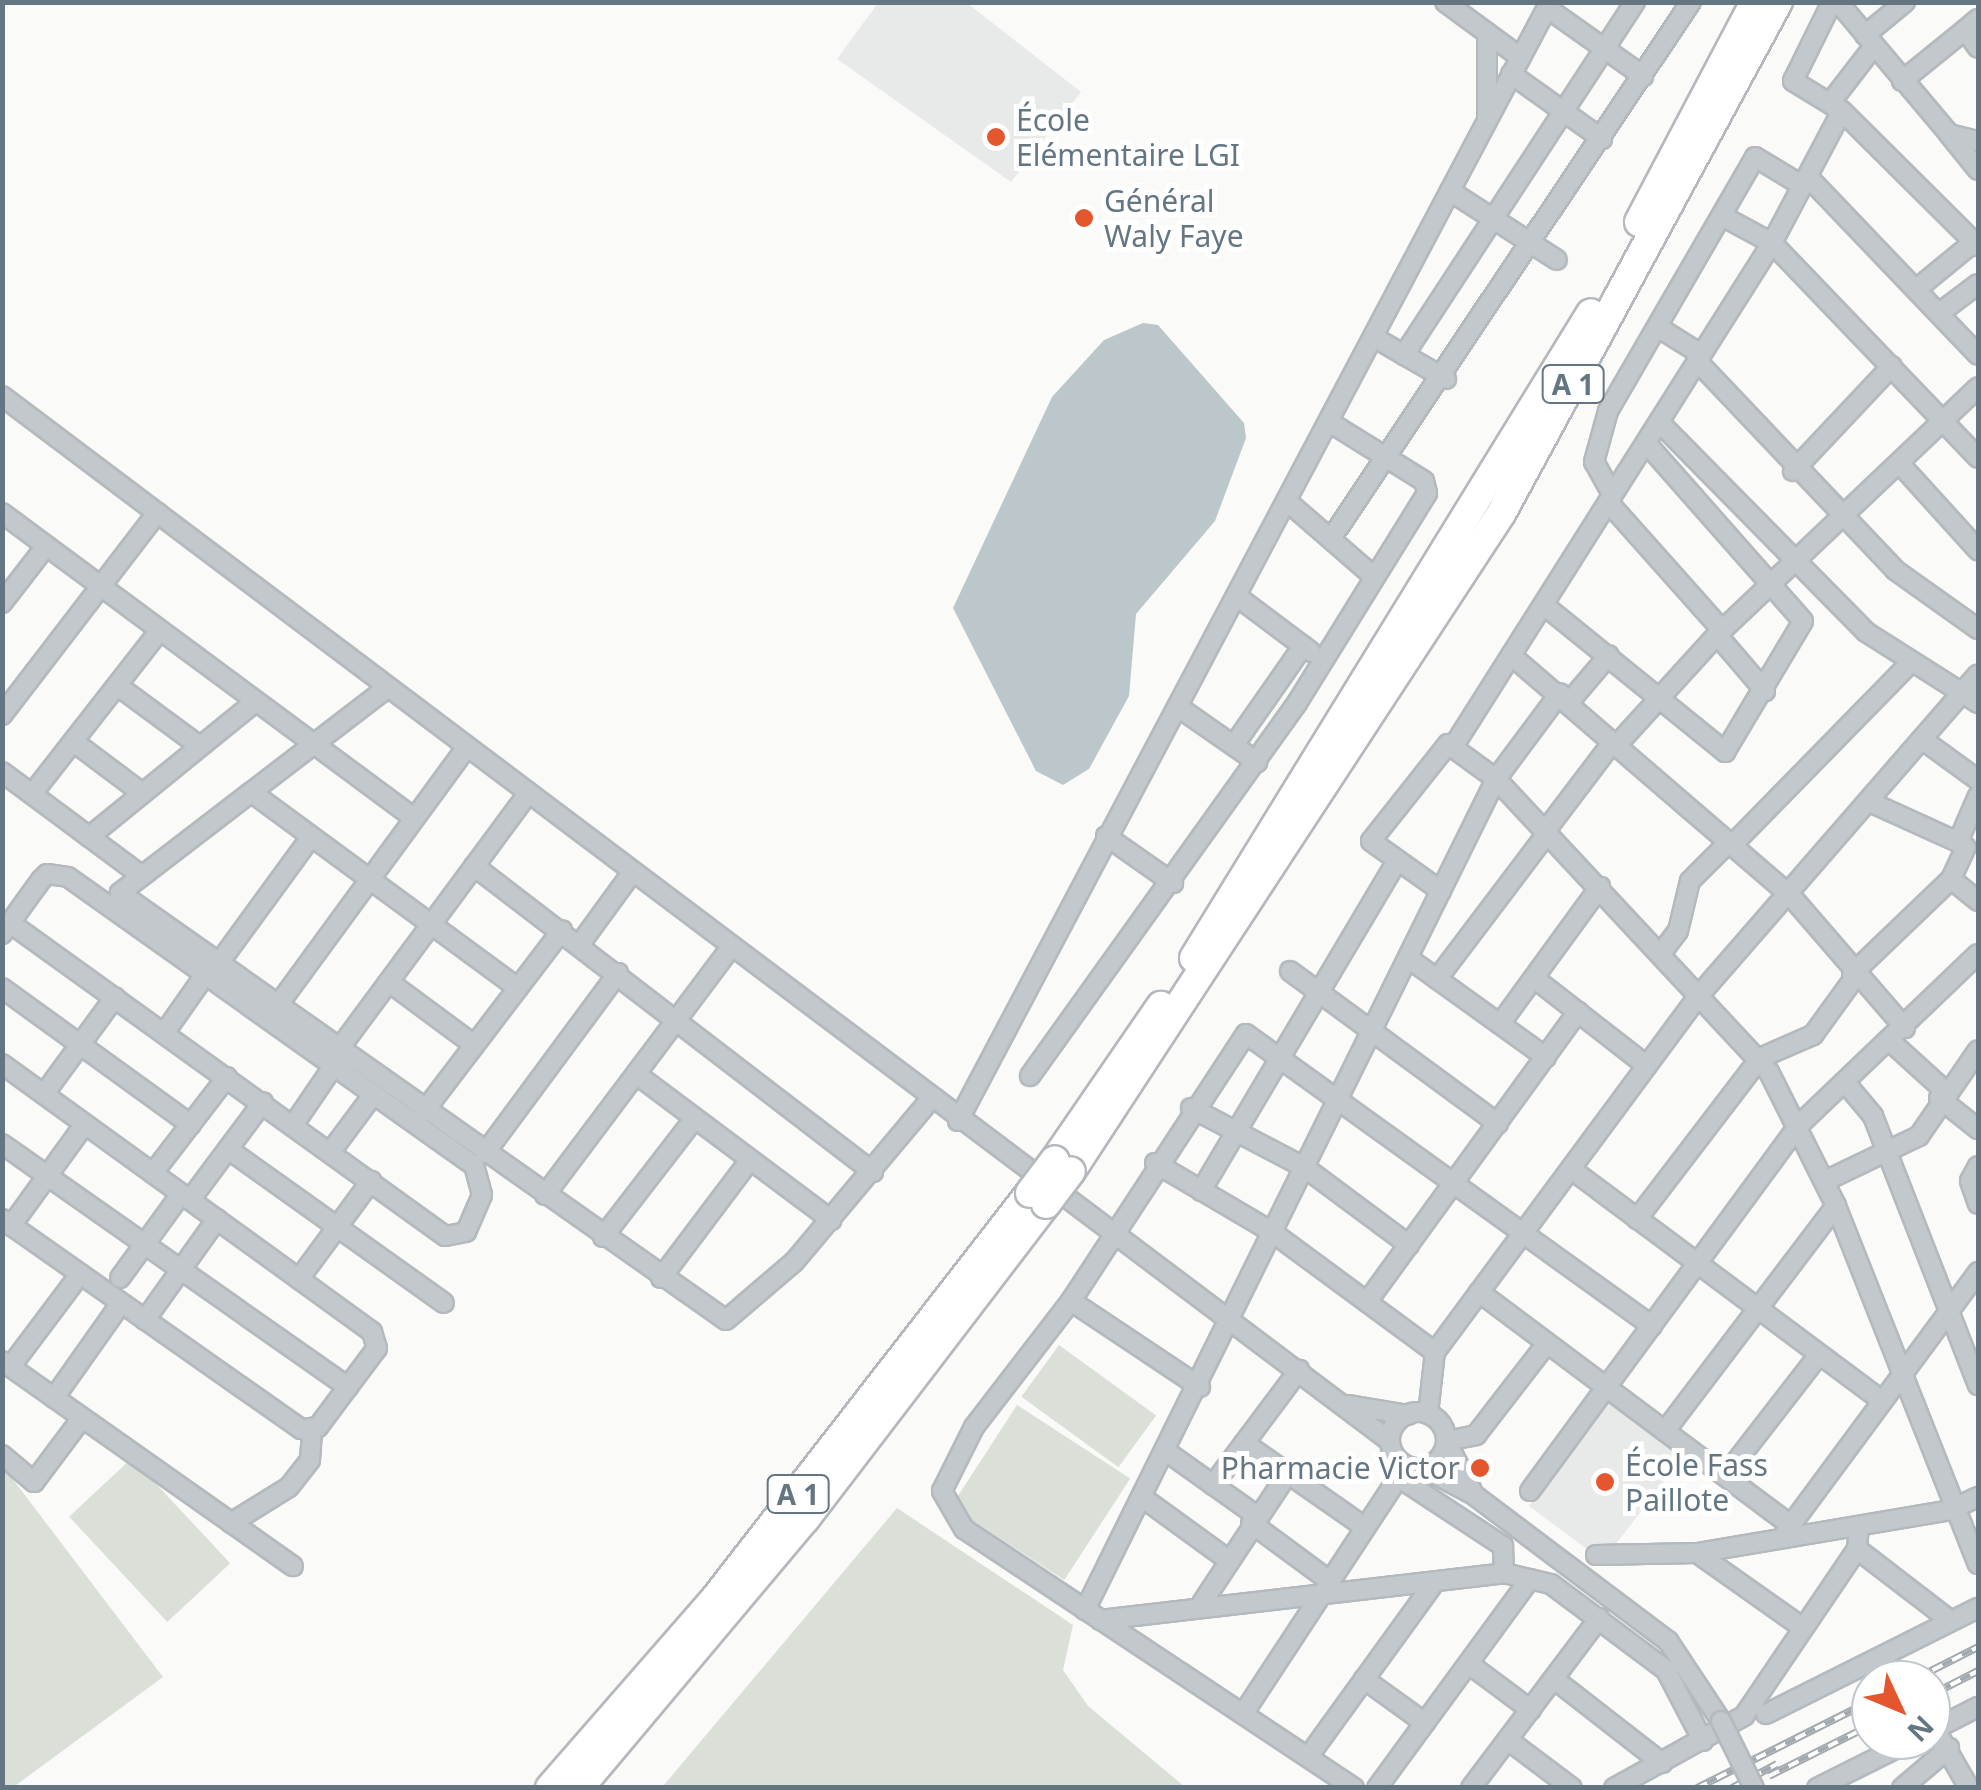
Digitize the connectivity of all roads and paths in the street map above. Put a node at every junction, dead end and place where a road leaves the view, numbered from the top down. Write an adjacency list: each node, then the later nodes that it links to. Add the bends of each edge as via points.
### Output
1 (1635, 2): 12 (street)
2 (1691, 2): 15 (street)
3 (1755, 2): 185 (highway, A 1, via 1460,535)
4 (1778, 2): 185 (highway, A 1, via 1472,562)
5 (1835, 2): 11 (street); 17 (street, via 1792,76)
6 (1906, 2): 11 (street)
7 (1548, 5): 12 (street); 14 (street)
8 (1455, 6): 10 (street)
9 (1972, 24): 13 (street); 16 (street)
10 (1487, 33): 14 (street); 19 (street)
11 (1870, 40): 16 (street); 17 (street)
12 (1605, 48): 15 (street); 18 (street)
13 (1978, 48)
14 (1516, 66): 18 (street); 19 (street)
15 (1643, 76): 21 (street)
16 (1902, 81): 20 (street)
17 (1836, 107): 24 (street); 30 (street)
18 (1564, 111): 21 (street); 27 (street)
19 (1487, 120): 25 (street)
20 (1949, 134): 22 (street); 23 (street)
21 (1602, 138): 29 (street)
22 (1978, 141)
23 (1978, 170)
24 (1805, 181): 26 (street, via 1757,155); 28 (street); 33 (street)
25 (1450, 191): 27 (street); 36 (street)
26 (1722, 216): 28 (street); 35 (street)
27 (1492, 219): 29 (street); 37 (street)
28 (1772, 243): 39 (street); 40 (street)
29 (1533, 244): 31 (street); 41 (street)
30 (1976, 244): 33 (street)
31 (1557, 260)
32 (1978, 284): 34 (street)
33 (1919, 287): 34 (street)
34 (1942, 312): 38 (street)
35 (1659, 328): 39 (street); 52 (street, via 1608,411 1594,457)
36 (1375, 338): 37 (street); 45 (street)
37 (1404, 354): 41 (street)
38 (1978, 354)
39 (1699, 358): 46 (street); 51 (street)
40 (1892, 366): 44 (street); 51 (street)
41 (1446, 379): 49 (street)
42 (1978, 387): 44 (street)
43 (2, 396): 54 (street)
44 (1940, 417): 48 (street); 50 (street)
45 (1331, 423): 49 (street); 53 (street)
46 (1660, 423): 47 (street); 60 (street)
47 (1647, 444): 52 (street); 62 (street)
48 (1978, 458)
49 (1391, 462): 57 (street); 61 (street, via 1428,490)
50 (1899, 463): 56 (street); 59 (street)
51 (1793, 472): 56 (street)
52 (1610, 498): 66 (street); 69 (street)
53 (1289, 503): 57 (street); 64 (street)
54 (157, 513): 63 (street); 77 (street)
55 (2, 514): 58 (street)
56 (1844, 518): 60 (street); 67 (street, via 1904,578)
57 (1334, 534): 61 (street)
58 (46, 546): 63 (street); 65 (street)
59 (1978, 550)
60 (1798, 560): 62 (street); 74 (street)
61 (1371, 574): 73 (street)
62 (1773, 584): 69 (street); 78 (street, via 1803,621)
63 (101, 588): 68 (street); 84 (street)
64 (1239, 598): 70 (street); 83 (street)
65 (2, 603)
66 (1545, 606): 71 (street); 72 (street)
67 (1978, 629)
68 (158, 633): 76 (street); 82 (street)
69 (1720, 633): 78 (street); 80 (street)
70 (1303, 646): 73 (street); 89 (street)
71 (1609, 655): 79 (street); 80 (street)
72 (1513, 657): 79 (street); 91 (street)
73 (1324, 661): 93 (street)
74 (1909, 664): 81 (street); 108 (street)
75 (1978, 674): 81 (street)
76 (118, 686): 86 (street); 88 (street)
77 (387, 688): 87 (street); 92 (street)
78 (1765, 691): 80 (street, via 1722,754)
79 (1565, 697): 90 (street); 95 (street)
80 (1662, 698): 90 (street)
81 (1970, 698): 85 (street)
82 (255, 702): 87 (street); 88 (street)
83 (1181, 708): 89 (street); 105 (street)
84 (2, 716)
85 (1923, 740): 96 (street); 102 (street)
86 (74, 742): 97 (street); 99 (street)
87 (314, 744): 98 (street); 103 (street)
88 (198, 745): 97 (street)
89 (1234, 745): 93 (street)
90 (1614, 745): 104 (street); 108 (street)
91 (1453, 747): 95 (street); 110 (street, via 1442,746 1372,838)
92 (466, 748): 100 (street); 103 (street)
93 (1257, 762): 116 (street)
94 (2, 772): 99 (street)
95 (1496, 778): 104 (street); 118 (street)
96 (1978, 780)
97 (138, 790): 106 (street)
98 (252, 792): 107 (street); 113 (street)
99 (32, 794): 106 (street)
100 (527, 795): 111 (street); 112 (street)
101 (1978, 796): 109 (street)
102 (1872, 803): 109 (street); 119 (street)
103 (414, 818): 114 (street)
104 (1547, 831): 117 (street); 134 (street)
105 (1106, 836): 116 (street); 170 (street)
106 (89, 837): 113 (street)
107 (311, 838): 114 (street); 129 (street)
108 (1731, 843): 119 (street); 126 (street, via 1690,882 1678,931)
109 (1968, 848): 115 (street)
110 (1396, 862): 118 (street); 139 (street)
111 (474, 866): 121 (street); 123 (street)
112 (631, 874): 124 (street); 125 (street)
113 (142, 876): 129 (street, via 120,893)
114 (370, 878): 121 (street); 141 (street)
115 (1951, 879): 120 (street); 132 (street)
116 (1173, 882): 159 (street)
117 (1600, 887): 126 (street); 133 (street)
118 (1441, 891): 128 (street)
119 (1790, 895): 132 (street); 138 (street)
120 (1978, 901)
121 (431, 925): 135 (street); 137 (street)
122 (6, 928): 129 (street, via 41,880 62,873); 140 (street)
123 (562, 930): 124 (street); 137 (street)
124 (580, 944): 131 (street)
125 (730, 949): 143 (street); 165 (street)
126 (1662, 952): 138 (street)
127 (1978, 954): 147 (street)
128 (1408, 958): 134 (street); 145 (street)
129 (212, 969): 141 (street); 146 (street); 151 (street)
130 (1290, 971): 139 (street)
131 (618, 972): 143 (street); 182 (street)
132 (1854, 976): 147 (street); 154 (street, via 1813,1035)
133 (1534, 978): 142 (street); 144 (street)
134 (1437, 979): 144 (street)
135 (389, 982): 149 (street); 151 (street)
136 (2, 988): 148 (street)
137 (518, 988): 149 (street)
138 (1701, 993): 154 (street); 156 (street)
139 (1321, 994): 145 (street); 152 (street)
140 (115, 997): 146 (street); 148 (street)
141 (278, 1005): 151 (street)
142 (1578, 1012): 153 (street); 156 (street)
143 (679, 1017): 157 (street); 189 (street)
144 (1500, 1024): 153 (street)
145 (1373, 1029): 164 (street); 174 (street)
146 (166, 1032): 158 (street)
147 (1898, 1035): 160 (street); 163 (street)
148 (80, 1045): 161 (street); 172 (street)
149 (474, 1045): 168 (street)
150 (1978, 1050): 163 (street)
151 (338, 1056): 162 (street); 168 (street); 173 (street)
152 (1284, 1056): 164 (street); 167 (street, via 1246,1034); 177 (street)
153 (1546, 1057): 174 (street)
154 (1760, 1058): 175 (street); 201 (street)
155 (2, 1064): 161 (street)
156 (1648, 1066): 188 (street)
157 (636, 1074): 169 (street); 196 (street)
158 (227, 1076): 166 (street); 172 (street)
159 (1030, 1076)
160 (1848, 1086): 175 (street); 181 (street)
161 (44, 1094): 171 (street)
162 (374, 1095): 180 (street); 192 (street, via 474,1165 481,1204 466,1232 450,1238)
163 (1942, 1095): 176 (street); 181 (street, via 1919,1136)
164 (1339, 1096): 187 (street); 194 (street)
165 (930, 1100): 170 (street); 189 (street)
166 (263, 1102): 173 (street); 179 (street)
167 (1191, 1108): 177 (street); 184 (street)
168 (425, 1110): 182 (street)
169 (695, 1118): 183 (street); 208 (street)
170 (958, 1121): 207 (street)
171 (84, 1124): 190 (street); 191 (street)
172 (191, 1124): 190 (street)
173 (294, 1124): 180 (street)
174 (1498, 1124): 194 (street)
175 (1800, 1124): 193 (street); 211 (street)
176 (1978, 1129)
177 (1236, 1132): 187 (street); 195 (street)
178 (2, 1144): 191 (street)
179 (228, 1149): 197 (street); 204 (street)
180 (332, 1150): 192 (street)
181 (1886, 1150): 193 (street); 224 (street)
182 (485, 1153): 196 (street)
183 (750, 1160): 202 (street); 216 (street)
184 (1155, 1163): 195 (street); 207 (street)
185 (1063, 1165): 298 (highway, A 1, bridge)
186 (1978, 1166): 198 (street, via 1970,1181)
187 (1304, 1167): 205 (street); 210 (street)
188 (1571, 1169): 201 (street); 206 (street)
189 (873, 1172): 202 (street)
190 (152, 1174): 197 (street)
191 (46, 1176): 203 (street); 209 (street)
192 (371, 1181): 204 (street)
193 (1825, 1181): 199 (street)
194 (1455, 1182): 206 (street); 210 (street)
195 (1201, 1190): 205 (street)
196 (545, 1196): 208 (street)
197 (186, 1197): 200 (street); 209 (street)
198 (1978, 1204)
199 (1836, 1206): 223 (street); 233 (street)
200 (216, 1219): 212 (street); 217 (street)
201 (1638, 1219): 211 (street)
202 (830, 1220): 216 (street, via 726,1320)
203 (7, 1222): 214 (street)
204 (336, 1227): 217 (street); 222 (street)
205 (1272, 1232): 220 (street); 226 (street)
206 (1524, 1232): 218 (street); 227 (street)
207 (1109, 1233): 219 (street); 226 (street)
208 (603, 1237): 216 (street)
209 (144, 1244): 212 (street); 215 (street)
210 (1409, 1245): 220 (street)
211 (1697, 1264): 223 (street); 227 (street)
212 (182, 1271): 225 (street); 237 (street)
213 (1978, 1272): 224 (street)
214 (80, 1274): 221 (street); 231 (street)
215 (120, 1278)
216 (661, 1278)
217 (299, 1279): 237 (street, via 377,1337)
218 (1479, 1292): 228 (street); 229 (street)
219 (1071, 1301): 235 (street); 277 (street, via 974,1427 942,1491 964,1529)
220 (1367, 1302): 229 (street)
221 (121, 1303): 225 (street); 238 (street)
222 (444, 1303)
223 (1757, 1309): 230 (street); 245 (street)
224 (1946, 1311): 233 (street); 234 (street)
225 (144, 1320): 244 (street)
226 (1234, 1321): 232 (street); 235 (street)
227 (1652, 1326): 236 (street)
228 (1547, 1343): 236 (street); 247 (street, via 1476,1435)
229 (1434, 1352): 242 (street)
230 (1819, 1354): 239 (street); 253 (street)
231 (6, 1364): 238 (street)
232 (1299, 1370): 240 (street); 248 (street)
233 (1895, 1373): 239 (street); 259 (street)
234 (1978, 1384)
235 (1200, 1387): 249 (street)
236 (1606, 1387): 245 (street); 255 (street)
237 (348, 1388): 244 (street)
238 (54, 1398): 243 (street)
239 (1878, 1398): 264 (street)
240 (1349, 1405): 241 (street); 246 (street)
241 (1408, 1414): 242 (street); 246 (street)
242 (1428, 1414): 247 (street)
243 (82, 1418): 250 (street, via 34,1482); 261 (street)
244 (312, 1430): 261 (street, via 310,1460 289,1487)
245 (1666, 1432): 253 (street)
246 (1390, 1440): 251 (street)
247 (1446, 1441): 251 (street); 256 (street)
248 (1244, 1443): 252 (street); 254 (street)
249 (1167, 1452): 254 (street); 258 (street)
250 (2, 1455)
251 (1409, 1470): 256 (street); 262 (street); 271 (street, via 1503,1546)
252 (1288, 1473): 260 (street); 262 (street)
253 (1726, 1476): 264 (street)
254 (1213, 1485): 260 (street)
255 (1530, 1491)
256 (1474, 1495): 304 (street, bridge, via 1668,1641)
257 (1978, 1497): 259 (street)
258 (1143, 1498): 268 (street); 277 (street)
259 (1950, 1510): 263 (street); 269 (street)
260 (1254, 1520): 268 (street); 274 (street)
261 (231, 1523): 270 (street)
262 (1363, 1526): 274 (street)
263 (1859, 1526): 264 (street); 265 (street)
264 (1786, 1530): 266 (street)
265 (1857, 1549): 279 (street); 280 (street)
266 (1697, 1553): 267 (street); 280 (street)
267 (1596, 1555)
268 (1227, 1559): 275 (street)
269 (1978, 1564)
270 (293, 1566)
271 (1504, 1573): 272 (street); 273 (street)
272 (1530, 1579): 278 (street); 281 (street)
273 (1434, 1583): 274 (street); 282 (street)
274 (1327, 1589): 275 (street); 286 (street)
275 (1202, 1602): 277 (street)
276 (1978, 1608): 279 (street)
277 (1093, 1615): 286 (street)
278 (1599, 1618): 283 (street); 291 (street, via 1666,1670)
279 (1950, 1621): 287 (street)
280 (1799, 1625): 291 (street, via 1744,1716)
281 (1468, 1664): 285 (street); 289 (street)
282 (1364, 1679): 289 (street); 293 (street)
283 (1554, 1679): 285 (street); 296 (street)
284 (1978, 1707): 288 (street)
285 (1531, 1710): 290 (street)
286 (1243, 1714): 293 (street)
287 (1766, 1714)
288 (1951, 1721)
289 (1425, 1724): 300 (street)
290 (1508, 1740): 301 (street); 302 (street)
291 (1704, 1741): 296 (street)
292 (1951, 1752): 307 (street)
293 (1308, 1757): 299 (street)
294 (1877, 1760): 297 (street)
295 (1935, 1760): 306 (street)
296 (1662, 1763): 303 (street)
297 (1836, 1783): 305 (street)
298 (565, 1787)
299 (1354, 1788)
300 (1378, 1788)
301 (1471, 1788)
302 (1572, 1788)
303 (1614, 1788)
304 (1754, 1788)
305 (1817, 1788)
306 (1902, 1788)
307 (1969, 1788)

